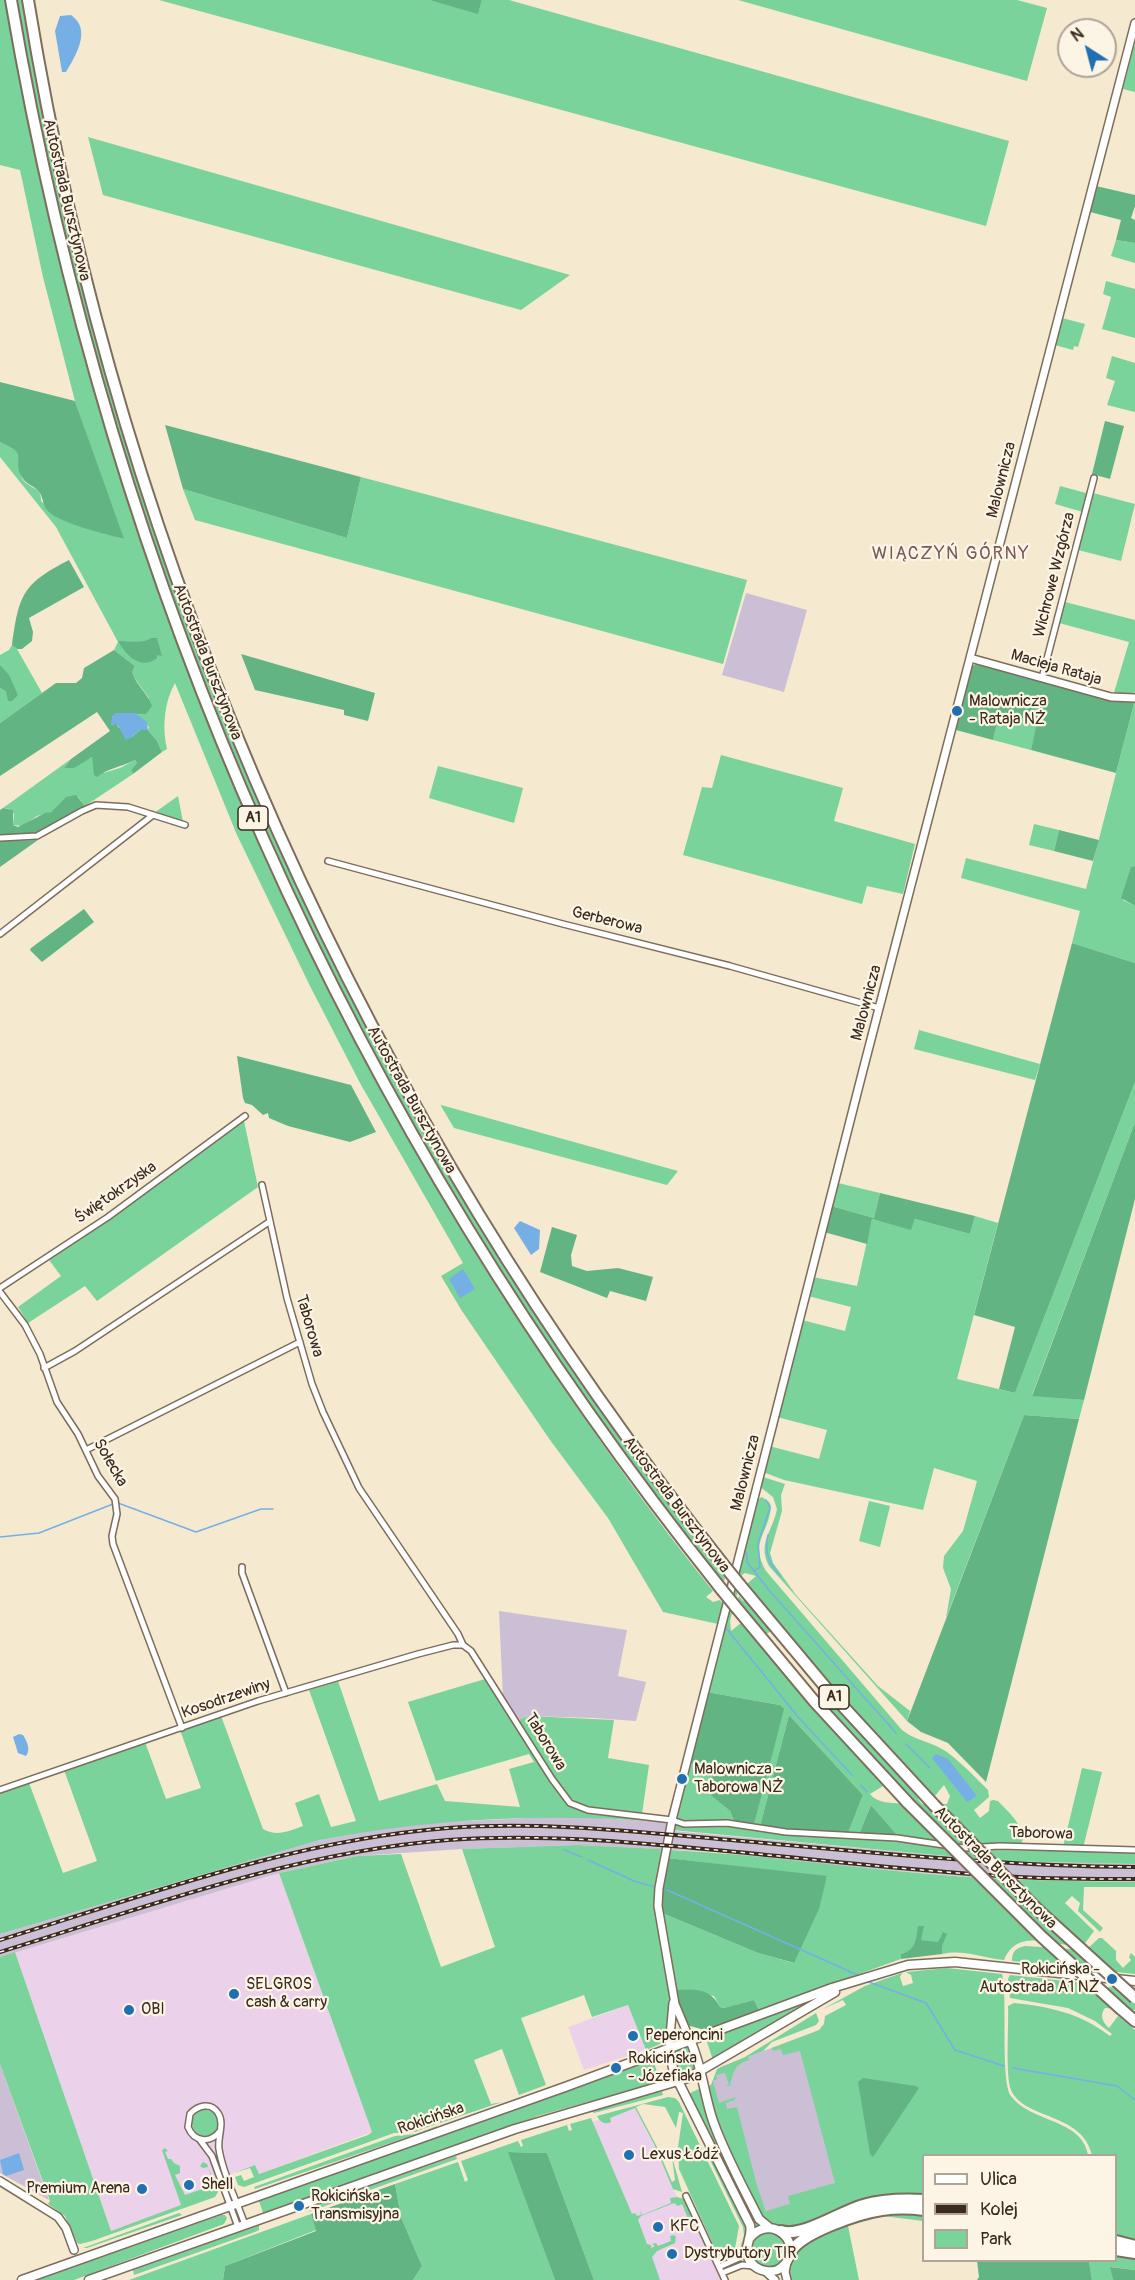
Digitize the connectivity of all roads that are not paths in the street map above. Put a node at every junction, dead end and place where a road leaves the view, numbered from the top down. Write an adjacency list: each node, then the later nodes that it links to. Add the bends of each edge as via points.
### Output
1 (10, 0): 32 (highway, Autostrada Bursztynowa / A1, bridge, via 56,229 119,461 186,652 260,833 348,1017 402,1118 523,1317 644,1491 722,1590 908,1803 1042,1937)
2 (28, 0): 31 (highway, Autostrada Bursztynowa / A1, bridge, via 69,210 122,411 154,511 195,628 276,828 371,1025 467,1195 583,1375 727,1569 821,1682 934,1804 1038,1909)
3 (1135, 23): 5 (street, Malownicza)
4 (1094, 478): 6 (street, Wichrowe Wzgórza)
5 (970, 658): 6 (street, Macieja Rataja); 13 (street, Malownicza)
6 (1042, 678): 7 (street, Macieja Rataja, via 1111,697)
7 (1135, 698)
8 (153, 815): 9 (street); 10 (street, via 128,807 96,806 37,836); 12 (street)
9 (185, 825)
10 (0, 838)
11 (328, 861): 13 (street, Gerberowa)
12 (0, 934)
13 (879, 1008): 26 (street, Malownicza)
14 (245, 1116): 17 (street, Świętokrzyska, via 108,1217)
15 (262, 1185): 16 (street, Taborowa)
16 (269, 1222): 18 (street, Taborowa); 19 (street)
17 (0, 1290): 19 (street, Sołecka, via 25,1325)
18 (300, 1342): 20 (street); 22 (street, Taborowa, via 323,1412 354,1479)
19 (44, 1368): 20 (street, Sołecka, via 57,1402)
20 (86, 1450): 24 (street, Sołecka, via 115,1499 113,1544)
21 (242, 1567): 23 (street)
22 (463, 1645): 23 (street, Kosodrzewiny); 26 (street, Taborowa, via 471,1651 570,1803 588,1810)
23 (286, 1693): 24 (street, Kosodrzewiny)
24 (182, 1728): 25 (street, Kosodrzewiny)
25 (0, 1790)
26 (672, 1820): 27 (street, Taborowa, via 684,1824 727,1823 786,1832 897,1838 964,1848); 30 (street, Malownicza, via 658,1902)
27 (1135, 1850)
28 (1135, 1981): 29 (main road, Rokicińska, via 940,1961 908,1965)
29 (849, 1984): 33 (main road, Rokicińska); 35 (main road, Rokicińska)
30 (673, 1993): 33 (street, Malownicza); 34 (street, Malownicza)
31 (1135, 1998)
32 (1135, 2021)
33 (690, 2040): 34 (main road, Rokicińska); 35 (main road)
34 (669, 2048): 36 (main road); 42 (main road, Rokicińska)
35 (701, 2072): 36 (main road, Rokicińska); 45 (main road, via 720,2137 759,2219)
36 (678, 2081): 44 (main road, Rokicińska, via 536,2122); 46 (main road, via 749,2222)
37 (220, 2131): 38 (street, via 211,2139); 38 (street, via 218,2112 199,2107 190,2114 188,2124 190,2132); 42 (street, via 220,2153)
38 (199, 2139): 42 (street, via 212,2156)
39 (0, 2181): 49 (street, via 58,2217)
40 (686, 2196): 57 (street)
41 (922, 2200): 45 (highway, via 873,2203 796,2232)
42 (234, 2205): 44 (street); 53 (main road, Rokicińska)
43 (922, 2210): 54 (highway, via 899,2208 857,2216 800,2241)
44 (242, 2226): 60 (main road, Rokicińska)
45 (776, 2230): 46 (main road, via 758,2231); 54 (main road, via 789,2242)
46 (749, 2239): 50 (main road)
47 (1117, 2240): 48 (highway)
48 (1135, 2244)
49 (74, 2250): 53 (street); 55 (street)
50 (747, 2250): 56 (main road); 57 (street)
51 (1119, 2251): 52 (highway)
52 (1135, 2254)
53 (86, 2257): 55 (main road, Rokicińska)
54 (788, 2258): 58 (main road, via 777,2270); 63 (street)
55 (67, 2264): 59 (main road, Rokicińska)
56 (755, 2267): 57 (street, via 742,2265); 58 (main road)
57 (720, 2270): 61 (street)
58 (765, 2271): 62 (street)
59 (22, 2280)
60 (89, 2280)
61 (725, 2280)
62 (775, 2280)
63 (787, 2280)

